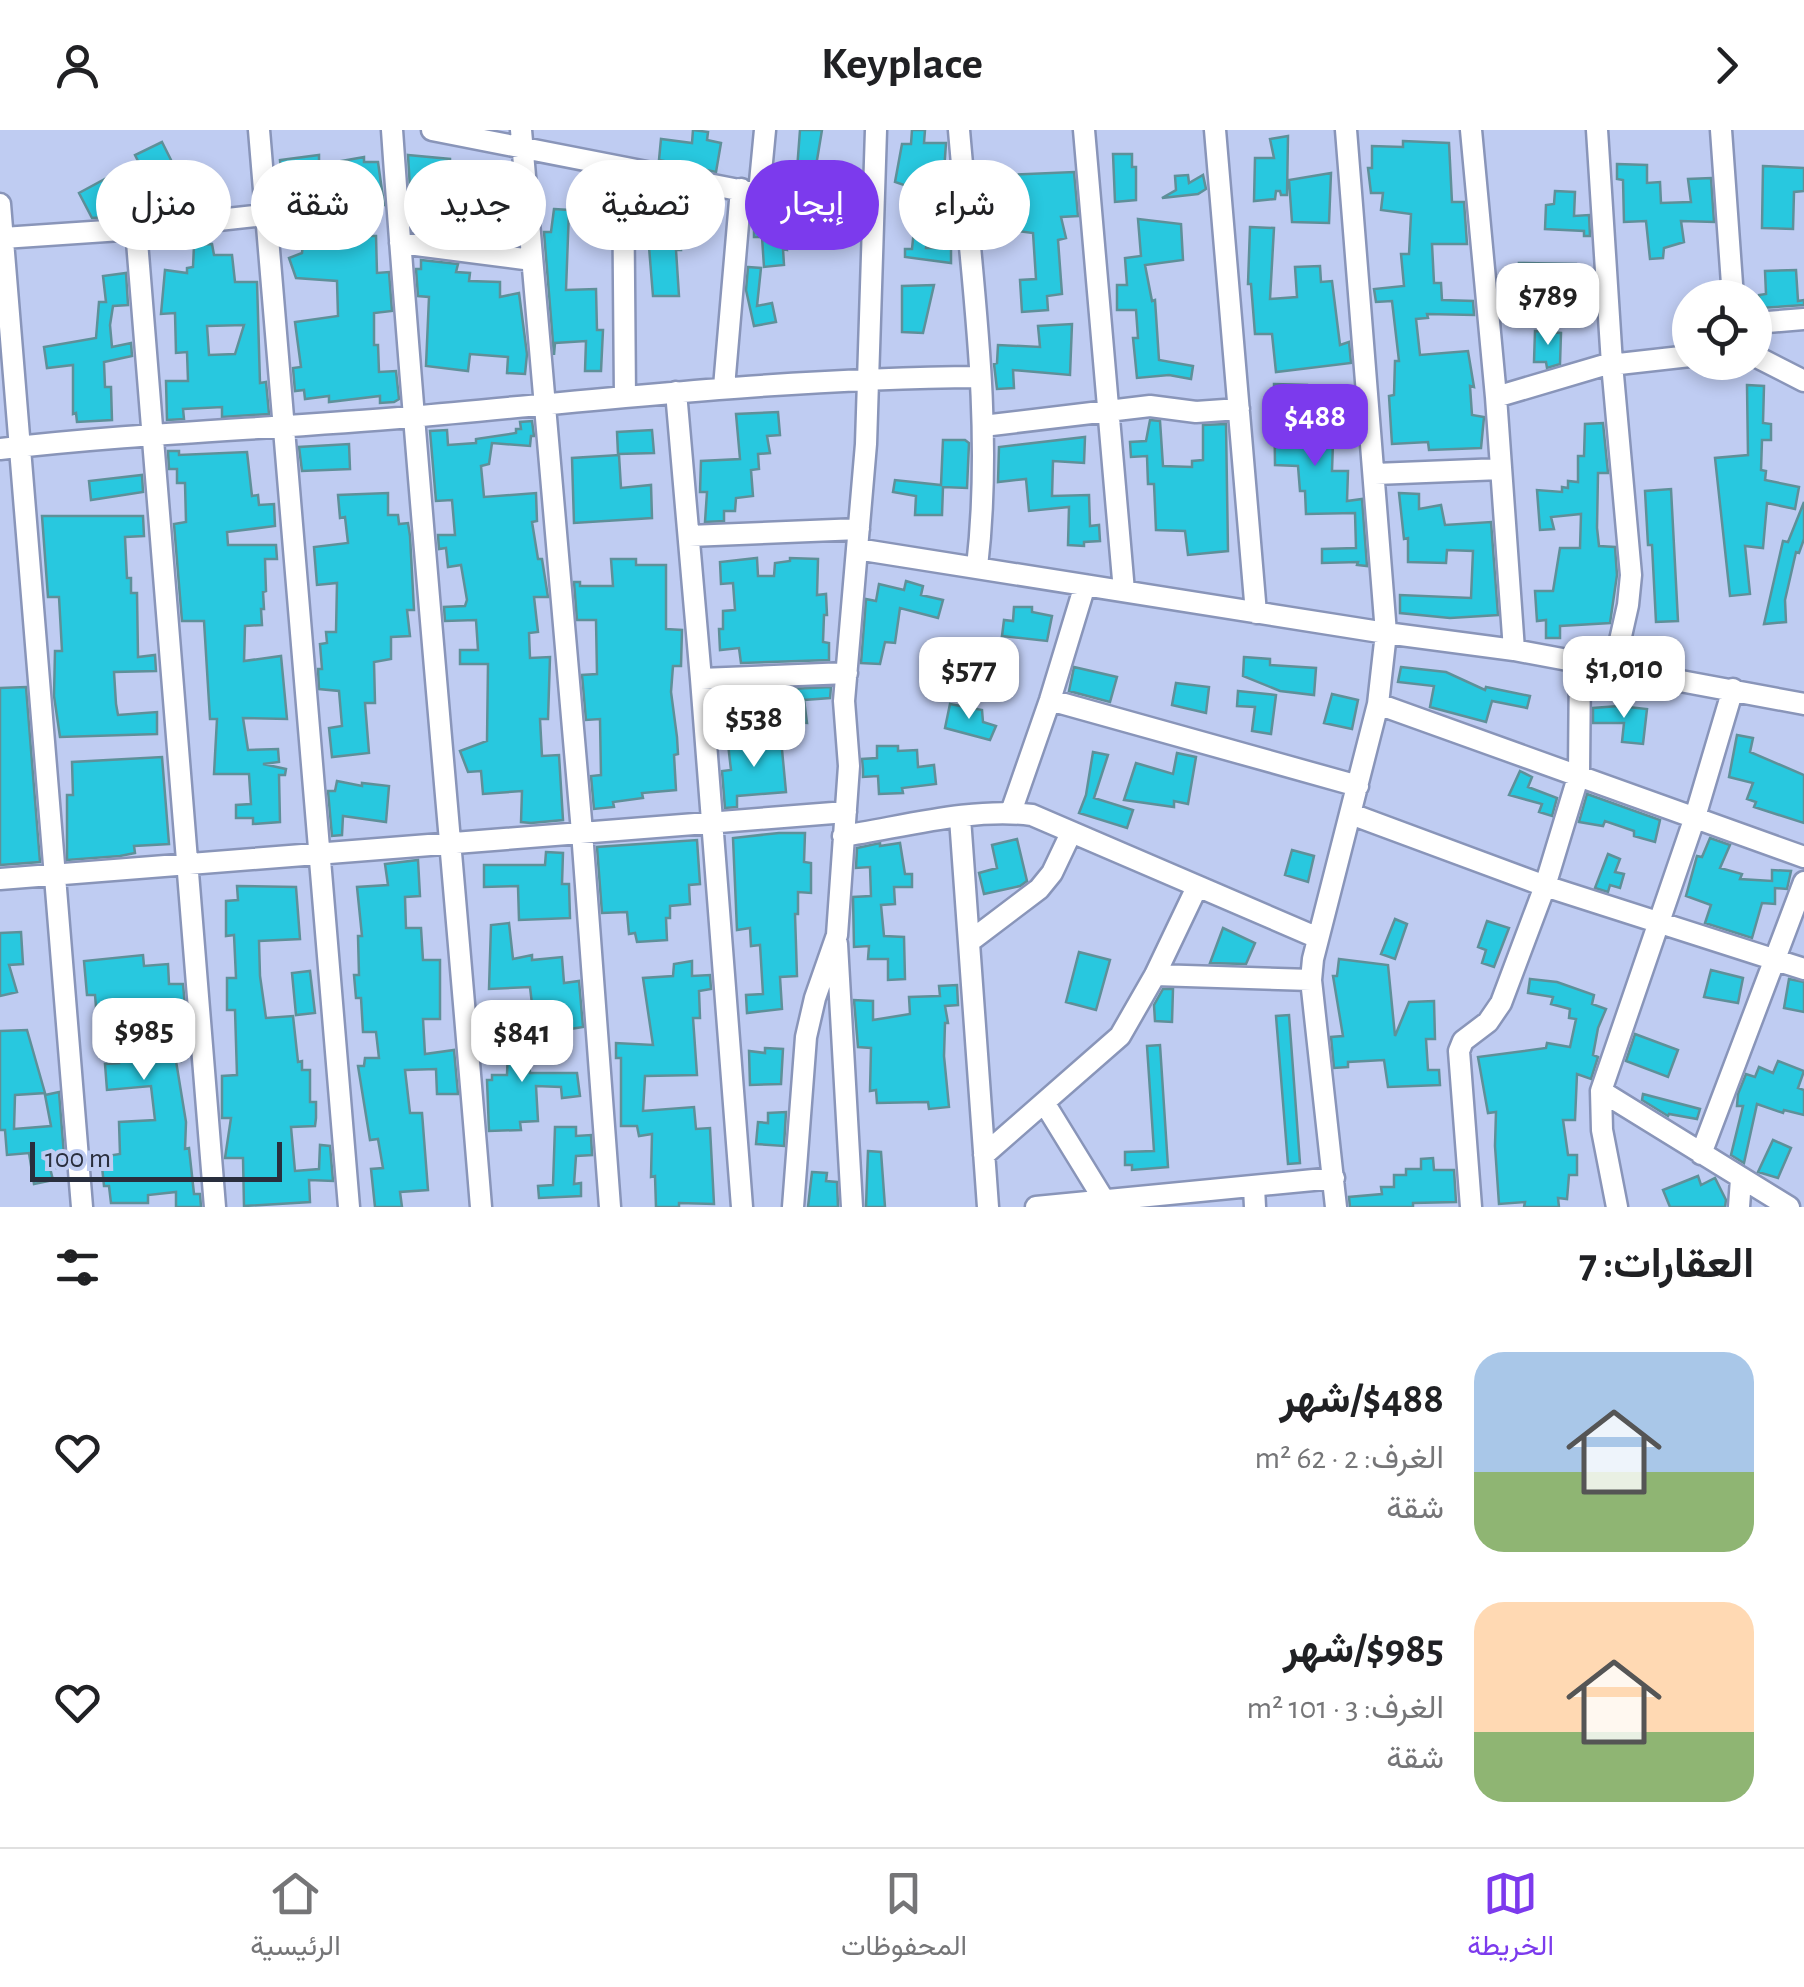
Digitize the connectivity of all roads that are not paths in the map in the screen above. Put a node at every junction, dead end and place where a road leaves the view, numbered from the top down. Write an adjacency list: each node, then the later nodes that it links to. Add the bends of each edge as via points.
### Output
1 (259, 130): 14 (street)
2 (392, 130): 22 (street)
3 (437, 130): 13 (street)
4 (765, 130): 16 (street)
5 (876, 130): 17 (street)
6 (959, 130): 34 (street)
7 (1084, 130): 43 (street)
8 (1215, 130): 42 (street)
9 (1346, 130): 50 (street)
10 (1471, 130): 40 (street)
11 (1598, 130): 32 (street)
12 (1721, 130): 28 (street)
13 (521, 139): 15 (street); 27 (street)
14 (261, 160)
15 (595, 160)
16 (758, 160)
17 (874, 160)
18 (0, 204): 21 (street)
19 (745, 229): 37 (street)
20 (96, 232): 21 (street)
21 (3, 238): 48 (street)
22 (400, 243): 27 (street); 44 (street)
23 (137, 250): 47 (street)
24 (267, 250): 46 (street)
25 (624, 250): 39 (street)
26 (870, 250): 35 (street)
27 (532, 260): 41 (street)
28 (1732, 280)
29 (1804, 320): 30 (street)
30 (1772, 322)
31 (1672, 358): 32 (street)
32 (1612, 364): 40 (street); 60 (street, via 1630,575)
33 (1772, 364): 36 (street)
34 (979, 377): 35 (street); 45 (street)
35 (868, 378): 37 (street); 52 (street)
36 (1804, 380)
37 (724, 387): 38 (street)
38 (676, 392): 39 (street); 51 (street)
39 (625, 397): 41 (street)
40 (1496, 397): 49 (street)
41 (546, 402): 44 (street); 75 (street)
42 (1239, 409): 43 (street); 56 (street)
43 (1110, 410): 45 (street); 55 (street)
44 (412, 416): 46 (street); 78 (street)
45 (983, 426): 53 (street)
46 (284, 427): 47 (street); 79 (street)
47 (150, 436): 48 (street); 81 (street)
48 (10, 448): 82 (street)
49 (1501, 469): 50 (street); 58 (street)
50 (1375, 474): 57 (street)
51 (688, 536): 52 (street); 62 (street)
52 (858, 539): 53 (street); 61 (street)
53 (977, 567): 54 (street)
54 (1084, 585): 55 (street); 64 (street)
55 (1124, 591): 56 (street)
56 (1256, 613): 57 (street)
57 (1386, 633): 58 (street); 65 (street)
58 (1514, 650): 59 (street)
59 (1580, 661): 60 (street); 67 (street)
60 (1614, 667): 63 (street)
61 (847, 673): 62 (street); 69 (street)
62 (701, 679): 74 (street)
63 (1733, 689): 66 (street); 72 (street)
64 (1050, 700): 68 (street); 70 (street)
65 (1378, 704): 67 (street); 68 (street)
66 (1804, 704)
67 (1578, 774): 72 (street); 85 (street)
68 (1358, 786): 71 (street)
69 (846, 812): 74 (street); 77 (street)
70 (1011, 812): 73 (street); 76 (street)
71 (1351, 814): 85 (street); 89 (street)
72 (1695, 817): 80 (street); 87 (street)
73 (960, 818): 77 (street); 90 (street)
74 (710, 823): 75 (street); 109 (street)
75 (582, 832): 78 (street); 108 (street)
76 (1071, 833): 86 (street); 90 (street, via 1039,889)
77 (843, 836): 88 (street)
78 (452, 842): 79 (street); 107 (street)
79 (320, 856): 81 (street); 106 (street)
80 (1804, 857)
81 (186, 864): 82 (street); 105 (street)
82 (57, 875): 83 (street); 104 (street)
83 (0, 879)
84 (1804, 882): 91 (street)
85 (1546, 886): 87 (street); 115 (street, via 1501,1004 1460,1050)
86 (1196, 887): 89 (street); 93 (street)
87 (1660, 922): 91 (street); 95 (street)
88 (837, 935): 110 (street, via 806,1037); 111 (street)
89 (1318, 938): 94 (street)
90 (969, 942): 98 (street)
91 (1775, 959): 92 (street); 97 (street)
92 (1804, 969)
93 (1155, 975): 94 (street); 96 (street, via 1120,1036)
94 (1311, 980): 99 (street)
95 (1602, 1091): 97 (street); 116 (street, via 1602,1130)
96 (1044, 1104): 98 (street); 103 (street)
97 (1701, 1154): 100 (street)
98 (984, 1155): 112 (street)
99 (1334, 1178): 102 (street); 114 (street)
100 (1741, 1180): 117 (street); 118 (street)
101 (1804, 1192): 119 (street)
102 (1255, 1197): 103 (street)
103 (1116, 1201): 113 (street)
104 (82, 1207)
105 (215, 1207)
106 (349, 1207)
107 (480, 1207)
108 (610, 1207)
109 (742, 1207)
110 (794, 1207)
111 (852, 1207)
112 (988, 1207)
113 (1036, 1207)
114 (1336, 1207)
115 (1472, 1207)
116 (1617, 1207)
117 (1738, 1207)
118 (1788, 1207)
119 (1799, 1207)

